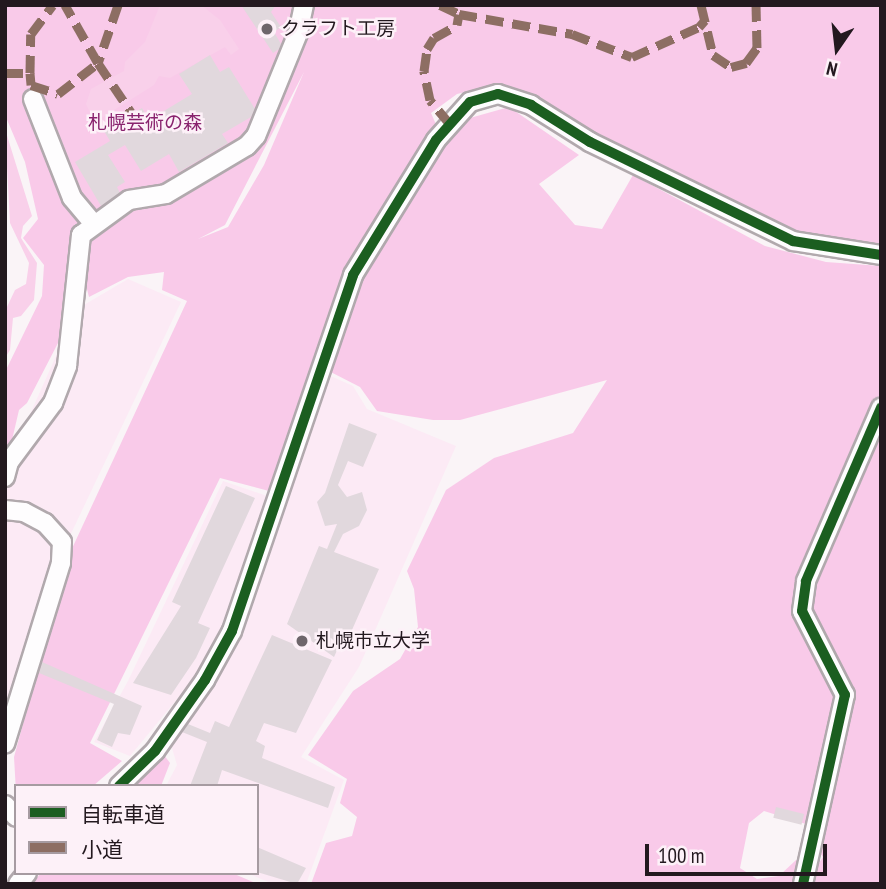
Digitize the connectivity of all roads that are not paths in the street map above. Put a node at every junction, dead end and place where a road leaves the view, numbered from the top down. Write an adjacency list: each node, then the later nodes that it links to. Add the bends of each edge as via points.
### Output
1 (304, 5): 3 (street, via 298,33 256,136 247,146 166,194 129,200)
2 (33, 99): 3 (street, via 72,198)
3 (93, 223): 6 (street, via 81,235 66,366 53,404 9,462)
4 (881, 255): 9 (street, via 793,240 590,142 531,105 498,94 470,103 436,140 353,275 232,631 205,680 155,751)
5 (881, 408): 10 (street, via 806,581 802,611 845,695)
6 (5, 477)
7 (5, 510): 8 (street, via 24,512 45,523 62,542 61,563)
8 (5, 744)
9 (121, 784)
10 (803, 884)

